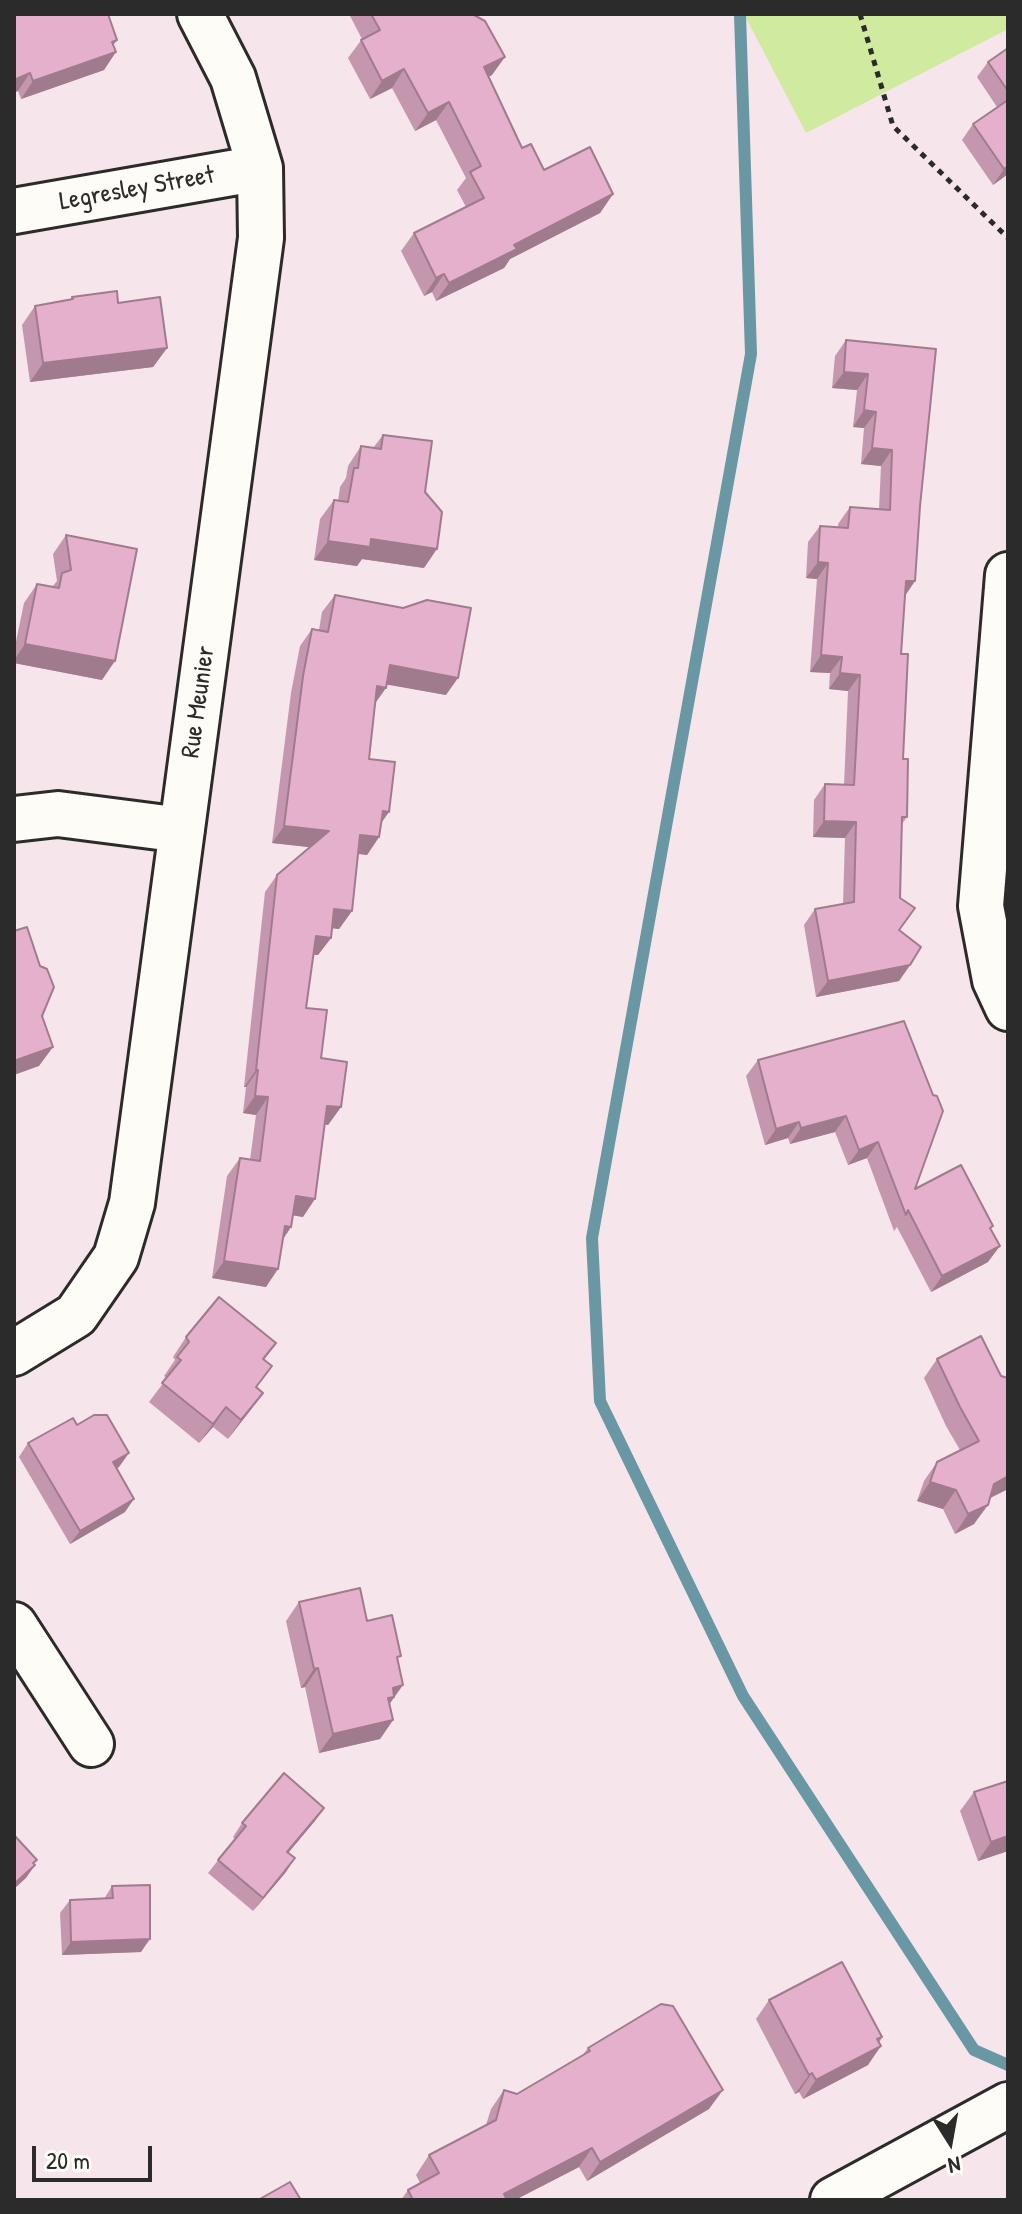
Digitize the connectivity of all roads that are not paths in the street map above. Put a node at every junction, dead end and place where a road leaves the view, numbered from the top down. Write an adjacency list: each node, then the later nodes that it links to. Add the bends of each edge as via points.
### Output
1 (200, 14): 2 (street, Rue Meunier, via 233,78)
2 (260, 168): 3 (street, Legresley Street); 6 (street, Rue Meunier, via 261,238)
3 (14, 211)
4 (1008, 575): 7 (street, via 981,906 995,980)
5 (14, 819): 6 (street, via 58,814)
6 (182, 830): 8 (street, Rue Meunier, via 132,1203 116,1257 76,1315)
7 (1008, 1008)
8 (14, 1353)
9 (14, 1625): 10 (street)
10 (91, 1744)
11 (1008, 2105): 12 (street)
12 (833, 2200)

